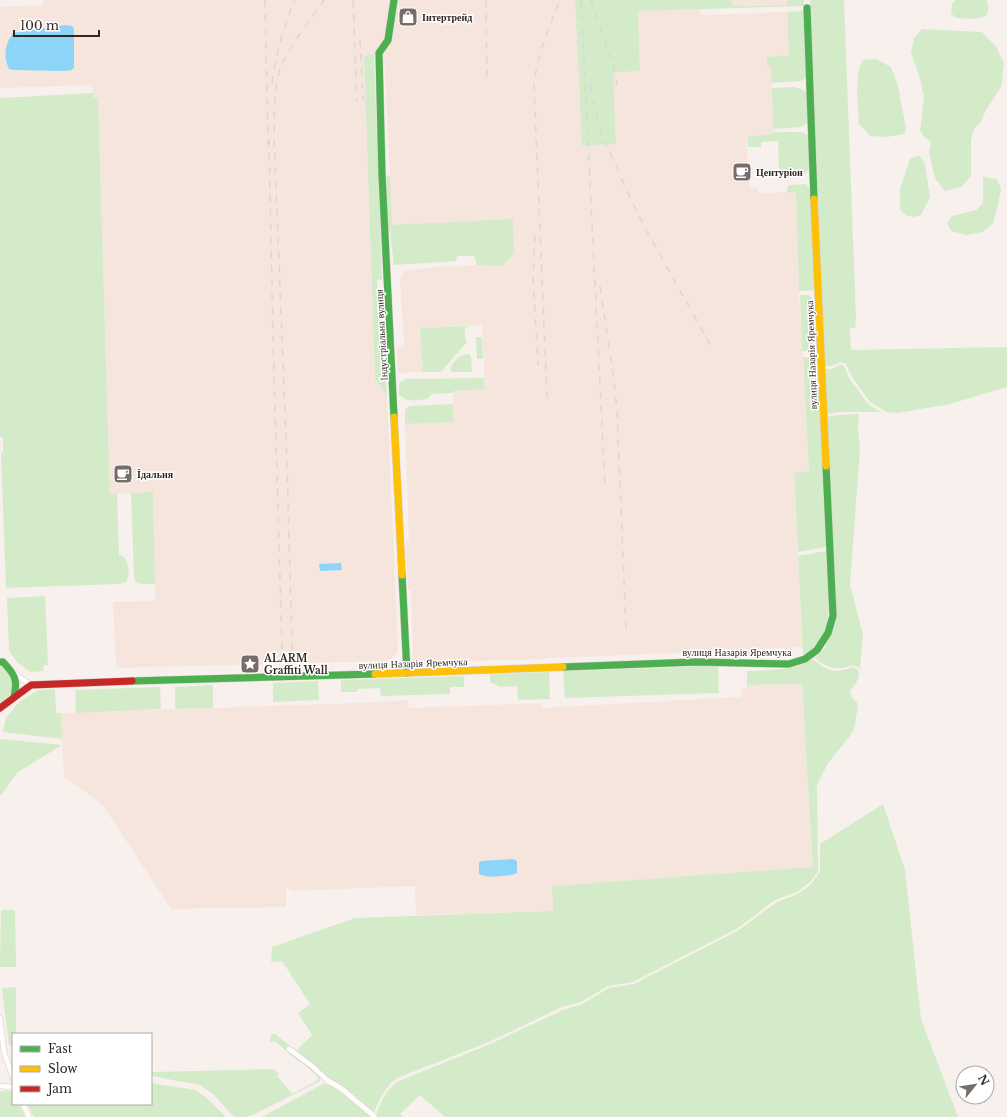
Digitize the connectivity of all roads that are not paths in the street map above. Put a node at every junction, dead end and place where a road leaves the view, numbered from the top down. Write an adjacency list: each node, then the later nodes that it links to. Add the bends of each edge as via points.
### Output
1 (394, 0): 4 (street, Індустріальна вулиця, via 388,40 378,53)
2 (807, 8): 4 (street, вулиця Назарія Яремчука, via 832,586 830,630 811,656 789,664 696,662)
3 (1, 660): 5 (street)
4 (407, 673): 6 (street, вулиця Назарія Яремчука)
5 (15, 674): 6 (street); 7 (street, via 17,686)
6 (31, 685): 7 (street)
7 (14, 697): 8 (street)
8 (0, 708)
9 (0, 1018): 11 (street, via 4,1052)
10 (289, 1049): 16 (street, via 327,1080 342,1088)
11 (12, 1075)
12 (0, 1086): 13 (street)
13 (12, 1087)
14 (24, 1105): 15 (street)
15 (29, 1117)
16 (375, 1117)

